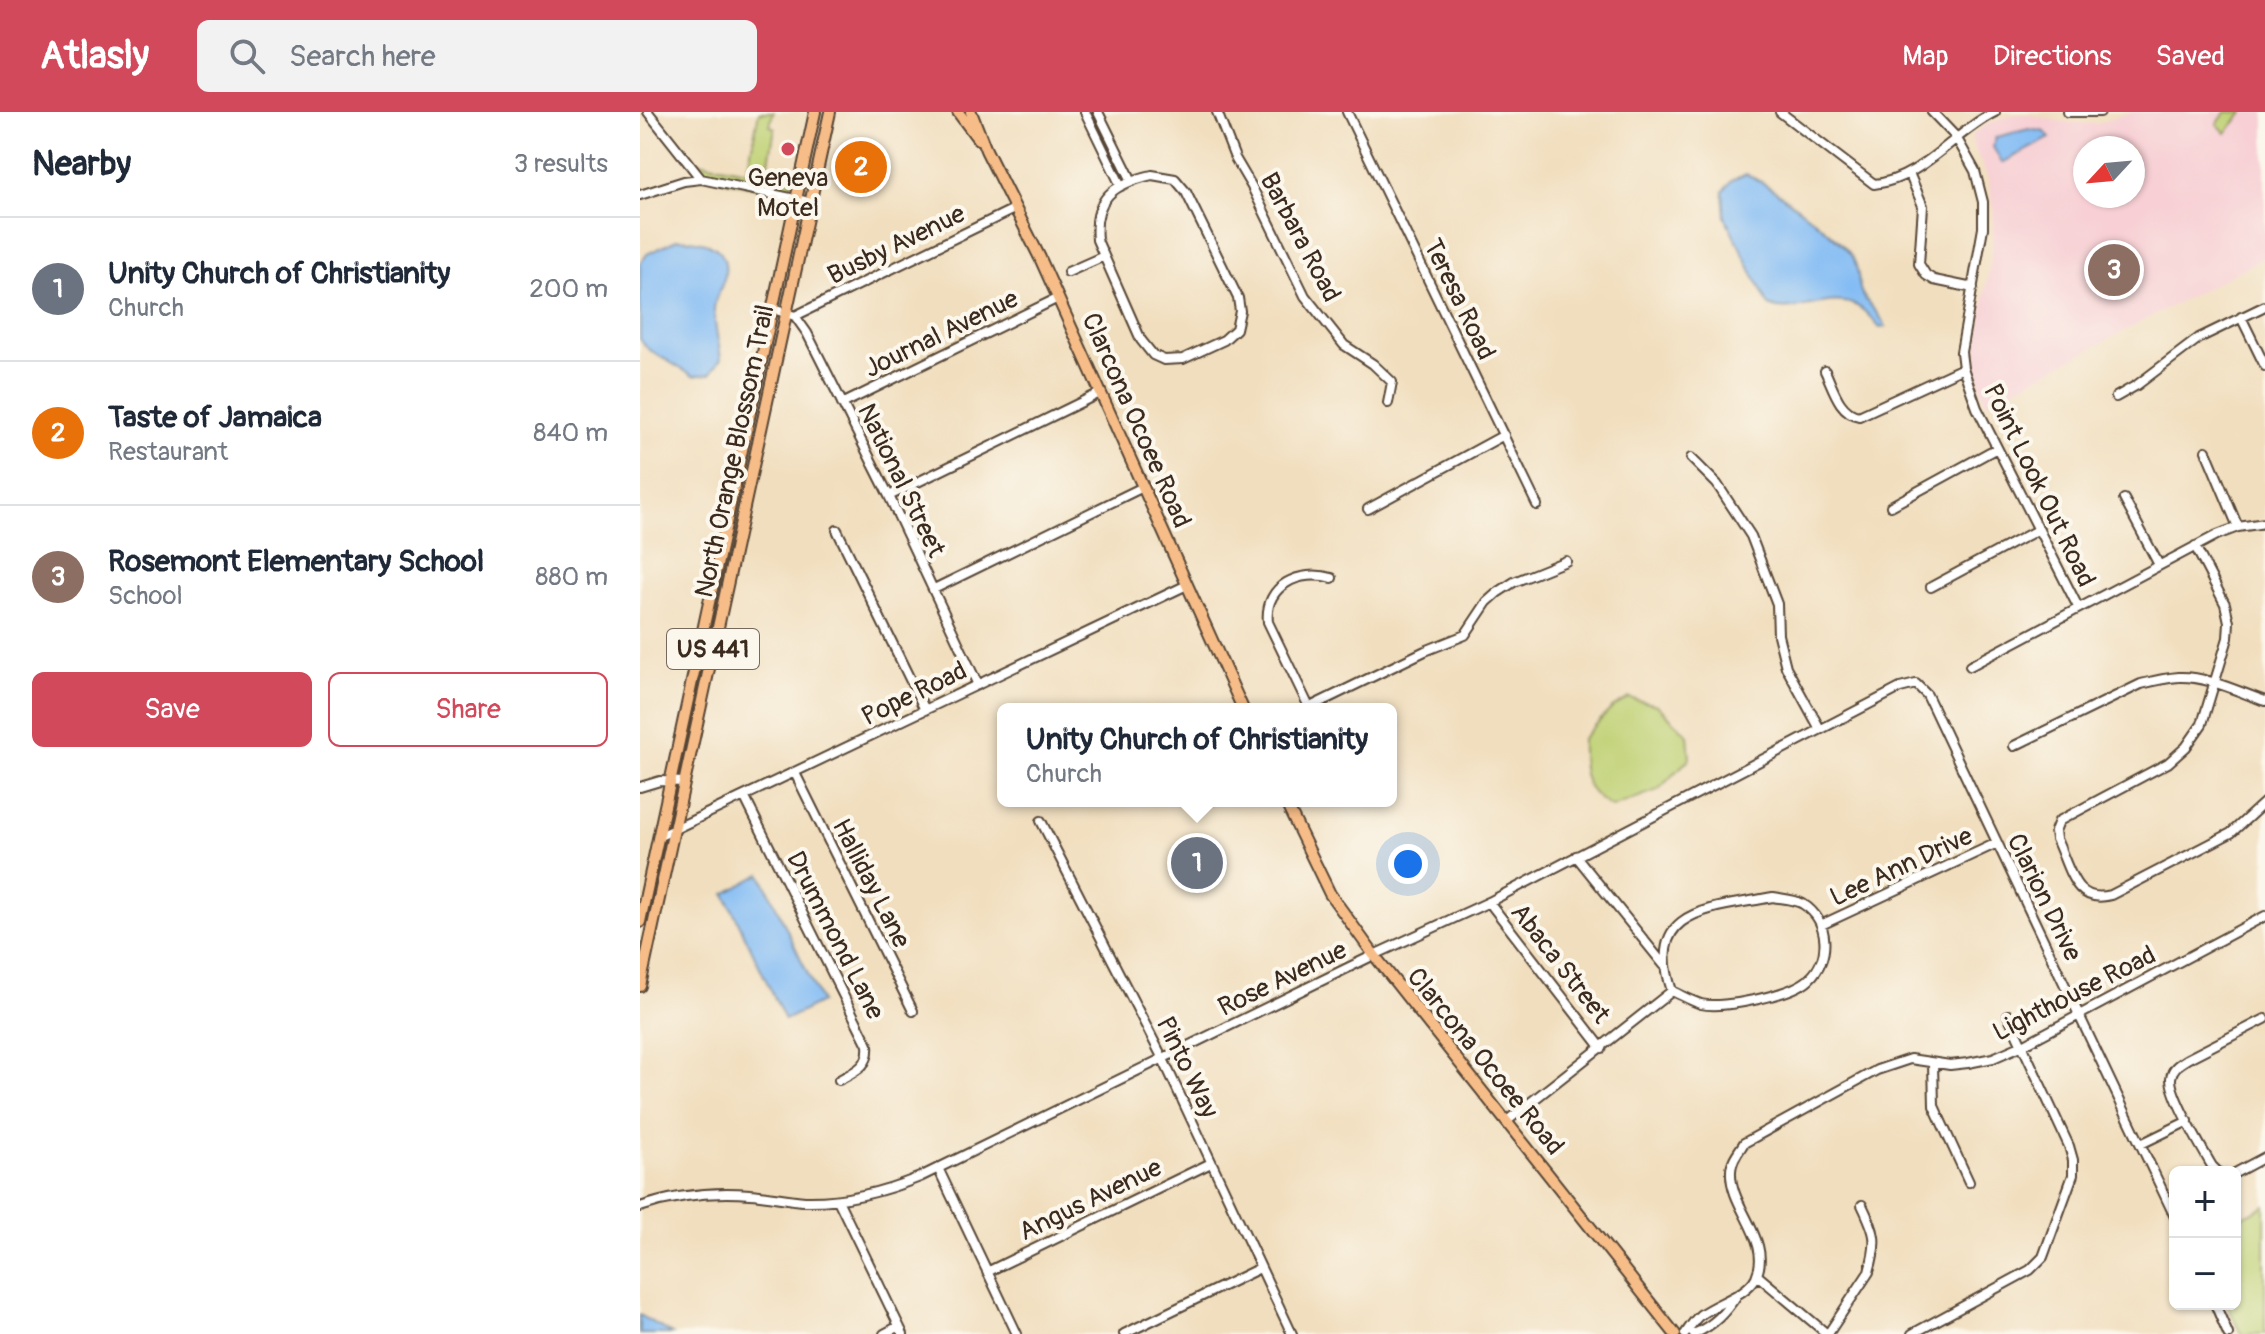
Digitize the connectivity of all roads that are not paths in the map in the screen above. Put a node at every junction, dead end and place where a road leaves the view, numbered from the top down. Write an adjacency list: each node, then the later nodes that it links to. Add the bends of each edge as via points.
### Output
1 (648, 112): 18 (street)
2 (815, 112): 22 (main road, North Orange Blossom Trail / US 441)
3 (830, 112): 23 (main road, North Orange Blossom Trail / US 441)
4 (958, 112): 16 (main road, Clarcona Ocoee Road)
5 (971, 112): 16 (main road, Clarcona Ocoee Road)
6 (1085, 112): 20 (street)
7 (1098, 112): 19 (street)
8 (1217, 112): 38 (street, Barbara Road, via 1305,296 1344,345 1392,382)
9 (1347, 112): 40 (street, Teresa Road)
10 (1780, 112): 17 (street, via 1874,184)
11 (1932, 112): 15 (street, Point Look Out Road)
12 (1995, 112): 15 (street)
13 (2068, 112): 14 (street)
14 (2100, 112)
15 (1956, 137): 17 (street); 27 (street, Point Look Out Road, via 1975,171 1983,202)
16 (986, 150): 24 (main road, Clarcona Ocoee Road)
17 (1909, 173): 27 (street, via 1923,206 1919,264 1934,280)
18 (701, 179): 21 (street); 22 (street)
19 (1132, 181): 20 (street); 25 (street, via 1164,175 1186,192 1238,298 1236,329 1183,359 1153,355 1139,337)
20 (1121, 186): 25 (street, via 1108,194 1097,213 1097,240)
21 (640, 195)
22 (797, 200): 23 (street); 30 (main road, North Orange Blossom Trail / US 441)
23 (810, 202): 31 (main road, North Orange Blossom Trail / US 441)
24 (1016, 208): 28 (main road, Clarcona Ocoee Road); 31 (street, Busby Avenue)
25 (1104, 256): 26 (street)
26 (1068, 272)
27 (1973, 288): 34 (street, Point Look Out Road)
28 (1058, 298): 36 (main road, Clarcona Ocoee Road); 39 (street, Journal Avenue)
29 (2265, 306): 32 (street)
30 (773, 309): 31 (street); 54 (main road, North Orange Blossom Trail / US 441)
31 (790, 314): 39 (street, National Street, via 807,333); 55 (main road, North Orange Blossom Trail / US 441)
32 (2241, 317): 33 (street); 37 (street, via 2199,338)
33 (2265, 366)
34 (1963, 368): 35 (street, via 1859,416 1842,406); 41 (street, Point Look Out Road)
35 (1825, 371)
36 (1100, 393): 44 (main road, Clarcona Ocoee Road); 45 (street)
37 (2116, 397)
38 (1388, 403)
39 (842, 404): 45 (street, National Street)
40 (1504, 435): 47 (street, Teresa Road); 49 (street)
41 (1997, 448): 48 (street); 52 (street, Point Look Out Road)
42 (2206, 451): 51 (street)
43 (1691, 458): 73 (street, via 1717,484 1751,536 1777,604 1786,667)
44 (1143, 487): 60 (main road, Clarcona Ocoee Road); 62 (street)
45 (889, 496): 62 (street, National Street)
46 (2124, 499): 58 (street)
47 (1537, 505)
48 (1891, 506)
49 (1368, 509)
50 (2265, 523): 51 (street)
51 (2238, 527): 56 (street)
52 (2039, 529): 61 (street); 63 (street, Point Look Out Road)
53 (837, 530): 72 (street)
54 (723, 539): 55 (street); 76 (main road, North Orange Blossom Trail / US 441)
55 (736, 544): 77 (main road, North Orange Blossom Trail / US 441)
56 (2195, 546): 58 (street); 66 (street, via 2229,622)
57 (1566, 561): 71 (street, via 1497,593 1465,635)
58 (2159, 565): 63 (street)
59 (1332, 578): 70 (street, via 1300,576 1273,594 1266,607)
60 (1187, 585): 67 (street, Pope Road); 69 (main road, Clarcona Ocoee Road)
61 (1931, 587)
62 (934, 589): 67 (street, National Street)
63 (2078, 607): 64 (street)
64 (1970, 666)
65 (1916, 684): 73 (street, Rose Avenue); 85 (street, Clarion Drive, via 1927,695)
66 (2215, 684): 68 (street); 74 (street, via 2182,677 2141,684); 80 (street, via 2202,724 2186,747 2145,778 2059,821 2056,839 2081,891 2098,898 2231,833)
67 (978, 685): 72 (street, Pope Road)
68 (2265, 701)
69 (1240, 703)
70 (1306, 703)
71 (1318, 703)
72 (925, 710): 75 (street, Pope Road)
73 (1820, 729): 86 (street, Rose Avenue)
74 (2014, 746)
75 (795, 773): 79 (street, Pope Road); 95 (street, Halliday Lane)
76 (671, 780): 77 (street); 78 (street); 84 (main road, North Orange Blossom Trail / US 441)
77 (684, 782): 83 (main road, North Orange Blossom Trail / US 441)
78 (640, 787)
79 (745, 798): 83 (street, Pope Road); 103 (street, Drummond Lane, via 868,1045 866,1064)
80 (2265, 802)
81 (1288, 807): 91 (main road, Clarcona Ocoee Road, via 1330,894)
82 (1041, 821): 101 (street, Pinto Way)
83 (674, 830): 84 (street, Pope Road); 93 (main road, North Orange Blossom Trail / US 441)
84 (658, 837): 89 (main road, North Orange Blossom Trail / US 441)
85 (1997, 843): 90 (street, Lee Ann Drive); 96 (street, Clarion Drive)
86 (1576, 856): 87 (street, Rose Avenue); 92 (street)
87 (1489, 902): 91 (street, Rose Avenue); 100 (street, Abaca Street)
88 (2265, 916): 96 (street, Lighthouse Road)
89 (640, 922)
90 (1821, 925): 92 (street, Lee Ann Drive, via 1800,902 1773,897 1700,911 1674,928); 94 (street, Lee Ann Drive, via 1824,957 1806,982 1790,991 1722,1005 1703,1004)
91 (1374, 955): 101 (street, Rose Avenue); 104 (main road, Clarcona Ocoee Road)
92 (1664, 965): 94 (street)
93 (640, 986)
94 (1672, 991): 100 (street)
95 (913, 1011)
96 (2079, 1014): 99 (street, Lighthouse Road); 106 (street, Clarion Drive)
97 (2008, 1015): 99 (street)
98 (2265, 1019): 105 (street, via 2176,1066 2172,1087)
99 (2023, 1045): 102 (street, Lighthouse Road, via 1993,1058); 131 (street, via 2073,1160 2073,1175 2043,1257 2030,1270)
100 (1602, 1048): 104 (street)
101 (1163, 1059): 108 (street, Pinto Way); 110 (street, Rose Avenue)
102 (1933, 1063): 112 (street, via 1934,1106); 119 (street, Lighthouse Road, via 1910,1059 1877,1070 1744,1143 1731,1171 1757,1241)
103 (839, 1080)
104 (1507, 1121): 127 (main road, Clarcona Ocoee Road)
105 (2188, 1121): 106 (street); 109 (street)
106 (2141, 1144): 114 (street, Clarion Drive)
107 (2265, 1157): 111 (street)
108 (1211, 1163): 117 (street, Pinto Way); 118 (street, Angus Avenue)
109 (2212, 1166)
110 (938, 1168): 113 (street, Rose Avenue, via 892,1188); 118 (street)
111 (2241, 1170)
112 (1969, 1182)
113 (838, 1200): 116 (street, Rose Avenue, via 705,1193); 122 (street)
114 (2169, 1204)
115 (1862, 1205): 130 (street, via 1875,1231 1872,1263)
116 (640, 1207)
117 (1260, 1268): 125 (street); 126 (street, Pinto Way)
118 (987, 1272): 124 (street)
119 (1757, 1275): 120 (street); 130 (street)
120 (1738, 1294): 128 (street, via 1697,1317); 129 (street, via 1722,1316)
121 (2218, 1310): 132 (street)
122 (901, 1330): 123 (street)
123 (884, 1334)
124 (1017, 1334)
125 (1124, 1334)
126 (1292, 1334)
127 (1675, 1334)
128 (1685, 1334)
129 (1694, 1334)
130 (1828, 1334)
131 (1912, 1334)
132 (2228, 1334)

